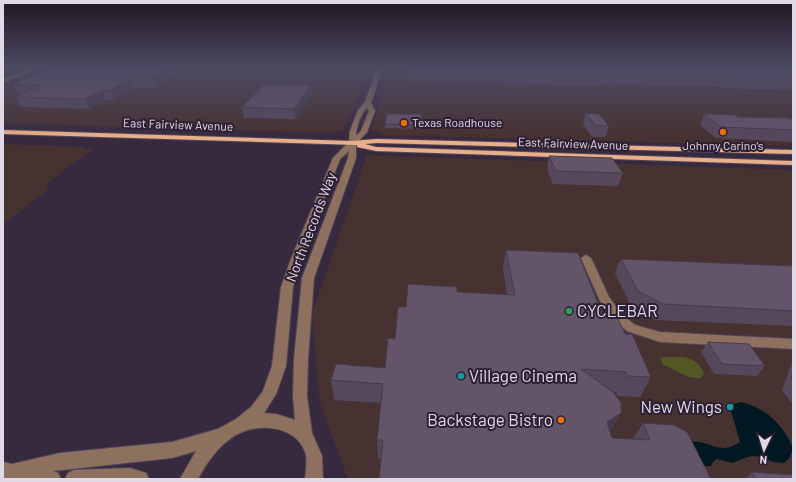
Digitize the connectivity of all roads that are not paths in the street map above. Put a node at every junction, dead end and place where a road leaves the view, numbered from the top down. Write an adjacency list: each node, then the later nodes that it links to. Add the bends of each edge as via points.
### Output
1 (372, 91): 2 (street, North Records Way)
2 (368, 103): 4 (street, North Records Way, via 361,110 353,131); 4 (street, North Records Way, via 372,111 364,132)
3 (3, 132): 4 (main road, East Fairview Avenue)
4 (352, 143): 5 (main road, East Fairview Avenue, via 377,140); 6 (main road, East Fairview Avenue, via 376,149); 9 (street, North Records Way, via 337,158 296,259 287,287 280,366 269,394 256,412); 11 (street, North Records Way, via 352,158 308,278 300,396)
5 (793, 152)
6 (793, 163)
7 (586, 258): 8 (street, via 612,311 632,328 660,337)
8 (793, 344)
9 (242, 424): 10 (street); 11 (street, via 277,420 292,426)
10 (221, 436): 12 (street, via 172,450 60,461); 16 (street, via 200,458)
11 (304, 436): 17 (street, via 312,449 316,465)
12 (8, 472): 13 (street)
13 (52, 479)
14 (74, 479): 15 (street)
15 (140, 479)
16 (189, 479)
17 (314, 479)

